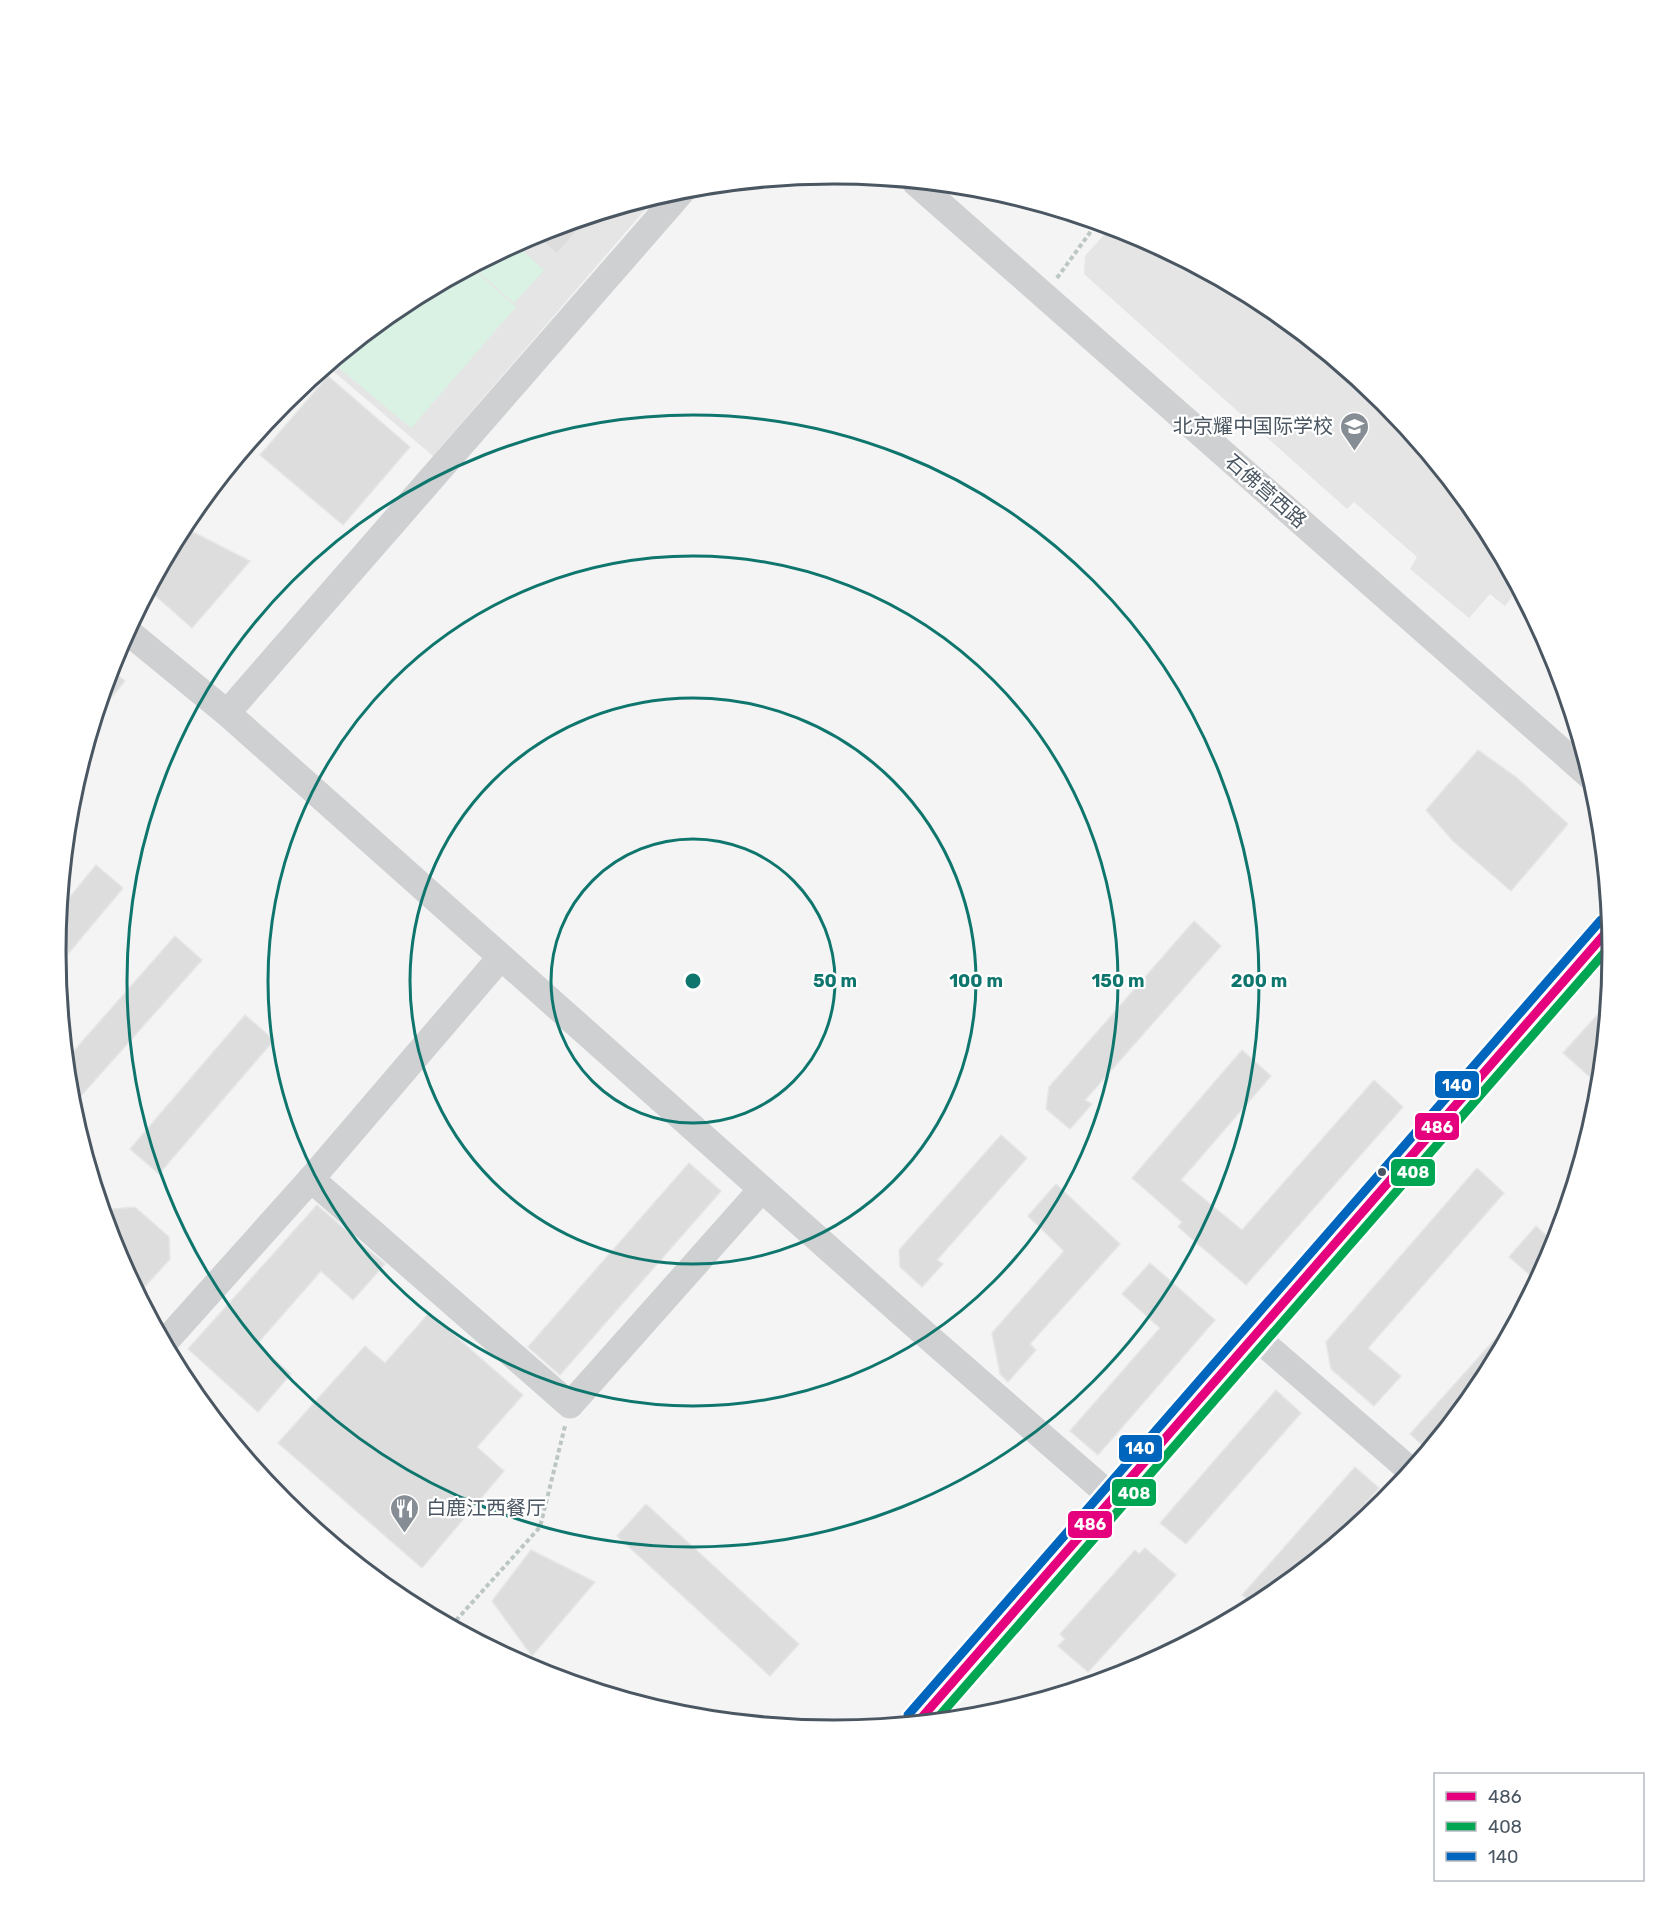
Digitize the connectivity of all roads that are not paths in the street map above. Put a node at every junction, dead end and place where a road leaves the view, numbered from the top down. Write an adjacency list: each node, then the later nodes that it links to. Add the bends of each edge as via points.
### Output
1 (924, 190): 5 (street, 石佛营西路)
2 (673, 202): 4 (street)
3 (134, 637): 4 (street)
4 (227, 713): 7 (street)
5 (1579, 766)
6 (1601, 937): 10 (street)
7 (501, 957): 8 (street); 9 (street)
8 (311, 1179): 9 (street, via 570,1405); 11 (street)
9 (762, 1189): 13 (street)
10 (1255, 1335): 12 (street); 13 (street)
11 (169, 1336)
12 (1405, 1466)
13 (1114, 1498): 14 (street)
14 (924, 1715)

